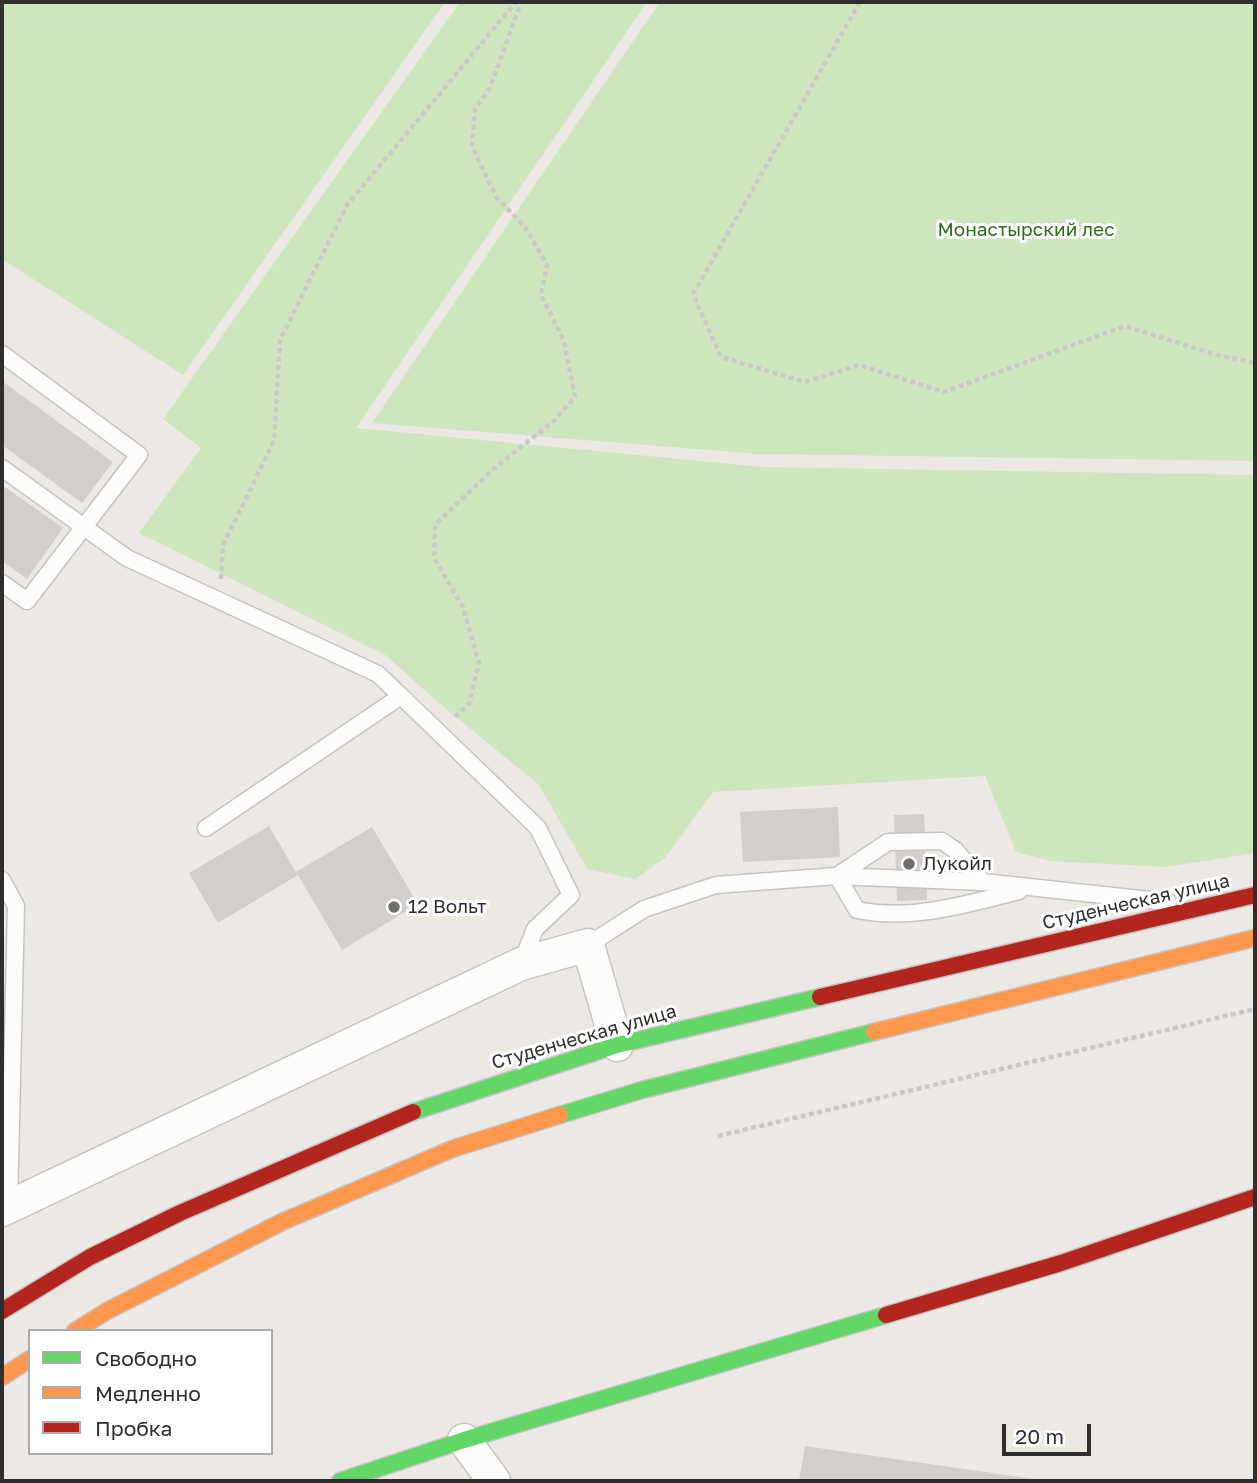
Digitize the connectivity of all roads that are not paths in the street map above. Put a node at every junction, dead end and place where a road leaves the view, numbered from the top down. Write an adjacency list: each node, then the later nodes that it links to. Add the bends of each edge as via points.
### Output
1 (2, 354): 3 (lane, via 139,455)
2 (2, 468): 3 (lane)
3 (84, 527): 4 (lane, via 27,601); 5 (lane, via 127,558 379,674)
4 (2, 583)
5 (401, 696): 6 (lane); 15 (lane, via 538,828 571,895 535,929)
6 (206, 828)
7 (836, 876): 9 (lane); 9 (lane, via 888,842 942,841); 10 (lane, via 857,910 873,913 950,909); 14 (lane, via 716,885 644,909)
8 (2, 880): 18 (lane, via 16,906)
9 (983, 882): 10 (lane)
10 (1029, 888): 12 (lane)
11 (1255, 895): 12 (main road, Студенческая улица)
12 (1210, 907): 16 (main road, Студенческая улица)
13 (1255, 939): 20 (main road, via 639,1085 452,1149 282,1222)
14 (587, 945): 15 (street); 16 (street)
15 (521, 964): 18 (street)
16 (620, 1050): 19 (main road, Студенческая улица, via 396,1117 90,1257)
17 (1255, 1197): 23 (main road, via 1048,1267)
18 (6, 1208)
19 (2, 1311)
20 (78, 1329)
21 (28, 1360): 22 (main road)
22 (2, 1377)
23 (464, 1440): 24 (main road); 25 (street)
24 (340, 1481)
25 (494, 1481)

